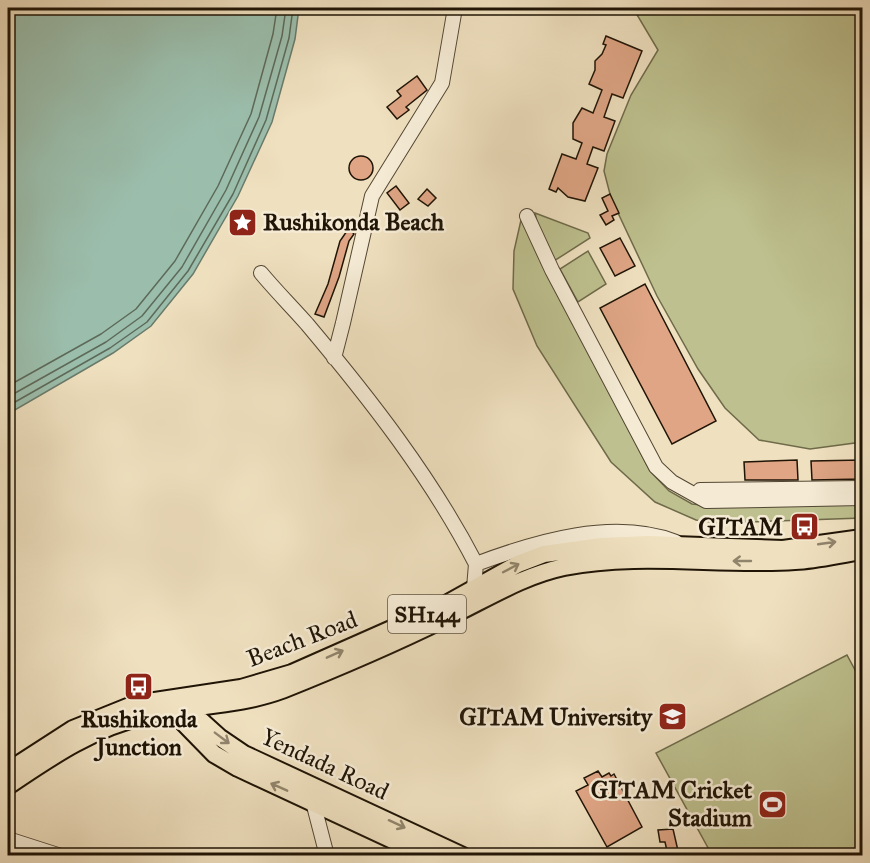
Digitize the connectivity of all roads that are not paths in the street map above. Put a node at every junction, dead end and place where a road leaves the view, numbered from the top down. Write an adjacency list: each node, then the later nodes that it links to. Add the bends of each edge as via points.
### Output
1 (455, 8): 4 (street, via 442,83 372,196)
2 (527, 216): 5 (street, via 656,467)
3 (261, 273): 4 (street)
4 (334, 358): 11 (street, via 398,438)
5 (684, 488): 6 (street, via 708,492); 7 (street, via 706,501)
6 (862, 488)
7 (862, 498)
8 (862, 538): 9 (main road, Beach Road / SH144, one-way to 8, via 783,549)
9 (684, 545): 11 (street, via 656,534 576,535 524,546); 12 (main road, Beach Road / SH144, one-way to 9, via 544,554 602,546)
10 (862, 551): 13 (main road, SH144, one-way to 13, via 797,561 641,560 565,567 538,574 393,644 273,693)
11 (476, 564): 12 (street)
12 (474, 588): 13 (main road, Beach Road / SH144, one-way to 12, via 292,673 439,608)
13 (177, 704): 14 (main road, Beach Road / SH144, via 135,704 99,718 74,729); 15 (main road, SH144, via 89,735); 16 (main road, Yendada Road, one-way to 13, via 214,754); 21 (main road, Yendada Road, one-way to 21, via 244,754)
14 (8, 771)
15 (8, 786)
16 (313, 802): 19 (street); 20 (main road, Yendada Road)
17 (8, 839): 18 (street)
18 (61, 855)
19 (327, 855)
20 (427, 855)
21 (463, 855)

